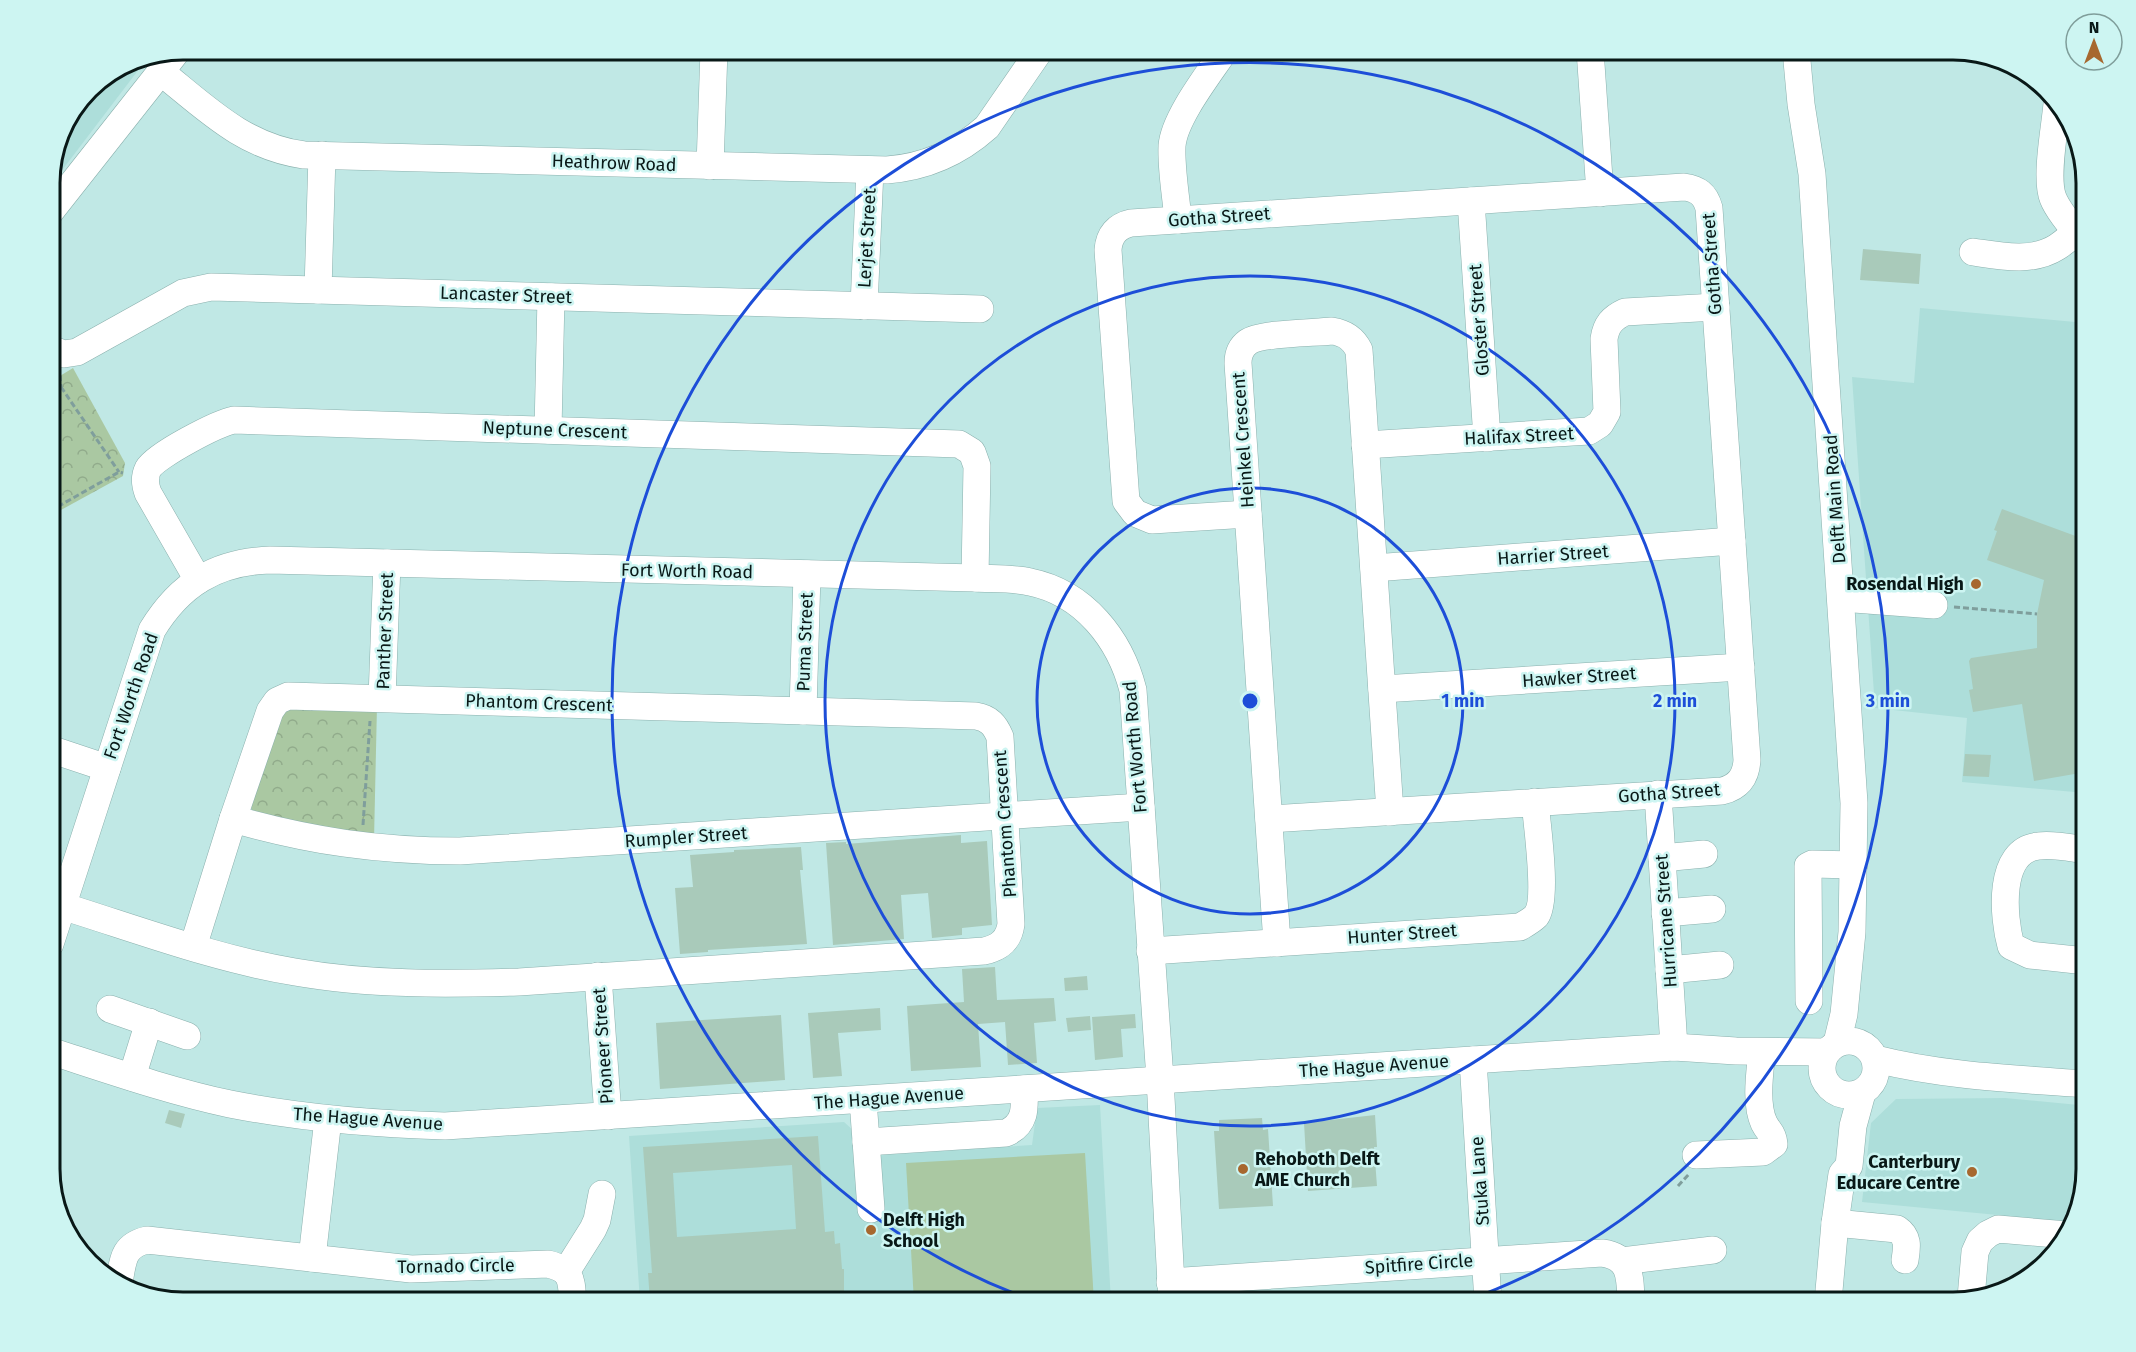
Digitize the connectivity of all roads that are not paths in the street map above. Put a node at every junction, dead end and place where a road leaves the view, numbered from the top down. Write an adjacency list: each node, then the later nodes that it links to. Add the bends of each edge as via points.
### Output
1 (714, 60): 10 (street)
2 (1031, 60): 11 (street, Heathrow Road, via 987,127 969,142 920,166)
3 (1218, 60): 16 (street, via 1174,134)
4 (1591, 60): 13 (street)
5 (1797, 60): 12 (street, Delft Main Road)
6 (1816, 60): 12 (street, Delft Main Road)
7 (169, 61): 9 (street, Heathrow Road, via 217,117 256,142 286,153); 14 (street)
8 (2056, 116): 17 (street, via 2050,178 2053,198)
9 (322, 155): 10 (street, Heathrow Road); 20 (street)
10 (710, 166): 11 (street, Heathrow Road)
11 (870, 170): 22 (street, Lerjet Street)
12 (1812, 174): 36 (street, Delft Main Road)
13 (1600, 193): 15 (street, Gotha Street); 23 (street, Gotha Street, via 1684,187 1699,191 1709,207)
14 (60, 199)
15 (1471, 201): 16 (street, Gotha Street); 27 (street, Gloster Street)
16 (1178, 220): 29 (street, Gotha Street, via 1124,225 1108,243 1126,501 1136,513 1152,520)
17 (2076, 225)
18 (2076, 237): 19 (street, via 2032,256)
19 (1973, 252)
20 (318, 290): 21 (street, Lancaster Street); 25 (street, Lancaster Street, via 195,289 76,352)
21 (551, 297): 22 (street, Lancaster Street); 26 (street)
22 (864, 306): 24 (street, Lancaster Street)
23 (1716, 307): 27 (street, Halifax Street, via 1625,312 1610,323 1604,339 1608,405 1605,419 1595,428 1582,433); 30 (street, Gotha Street)
24 (980, 309)
25 (60, 353)
26 (548, 430): 34 (street, Neptune Crescent, via 964,446 972,452 977,466); 35 (street, Neptune Crescent, via 234,420 217,424 157,460 146,475 148,493)
27 (1487, 438): 28 (street, Halifax Street)
28 (1365, 445): 29 (street, Heinkel Crescent, via 1360,357 1352,339 1332,331 1253,339 1243,346 1238,357); 32 (street, Heinkel Crescent)
29 (1248, 514): 50 (street, Heinkel Crescent)
30 (1732, 541): 32 (street, Harrier Street); 38 (street, Gotha Street)
31 (387, 563): 33 (street, Fort Worth Road); 35 (street, Fort Worth Road, via 255,561 225,567); 40 (street, Panther Street)
32 (1374, 568): 39 (street, Heinkel Crescent)
33 (807, 574): 34 (street, Fort Worth Road); 41 (street, Puma Street)
34 (975, 578): 46 (street, Fort Worth Road, via 1029,581 1047,587 1078,604 1104,628 1122,658 1132,690)
35 (198, 580): 43 (street, Fort Worth Road, via 172,602 153,630)
36 (1841, 598): 37 (street); 54 (street, Delft Main Road, via 1854,803)
37 (1934, 605)
38 (1740, 667): 39 (street, Hawker Street); 44 (street, Gotha Street, via 1747,760 1743,776 1733,787 1722,790)
39 (1382, 689): 47 (street, Heinkel Crescent)
40 (377, 698): 41 (street, Phantom Crescent); 49 (street, Phantom Crescent, via 294,696 277,702 270,711)
41 (803, 711): 48 (street, Phantom Crescent, via 987,719 1000,737)
42 (60, 752): 43 (street)
43 (107, 768): 55 (street, Fort Worth Road)
44 (1658, 794): 45 (street, Gotha Street); 53 (street, Hurricane Street)
45 (1535, 802): 47 (street, Gotha Street); 61 (street, Hunter Street, via 1540,907 1535,917 1520,927)
46 (1141, 807): 48 (street, Rumpler Street); 63 (street, Fort Worth Road)
47 (1390, 812): 50 (street, Gotha Street)
48 (1004, 815): 49 (street, Rumpler Street, via 460,851 362,847); 67 (street, Phantom Crescent, via 1011,924 1005,941 992,950)
49 (233, 819): 62 (street, Phantom Crescent)
50 (1269, 819): 61 (street, Heinkel Crescent)
51 (2076, 849): 64 (street, via 2038,845 2020,853 2008,869 2005,925 2011,946 2030,955)
52 (1704, 854): 53 (street)
53 (1662, 858): 58 (street, Hurricane Street)
54 (1854, 865): 59 (street, via 1808,866); 60 (street, Delft Main Road)
55 (62, 906): 57 (street, Fort Worth Road); 62 (street, Phantom Crescent)
56 (1712, 909): 58 (street)
57 (60, 912)
58 (1665, 913): 66 (street, Hurricane Street)
59 (1808, 913): 60 (street); 68 (street)
60 (1852, 922): 74 (street, Delft Main Road, via 1859,1015); 78 (street, Delft Main Road)
61 (1277, 943): 63 (street, Hunter Street)
62 (193, 947): 67 (street, Phantom Crescent, via 296,973 379,981 449,984)
63 (1150, 951): 81 (street, Fort Worth Road)
64 (2076, 960)
65 (1720, 965): 66 (street)
66 (1669, 970): 72 (street, Hurricane Street)
67 (598, 976): 85 (street, Pioneer Street)
68 (1809, 1001)
69 (110, 1009): 70 (street)
70 (149, 1022): 71 (street); 80 (street)
71 (187, 1036)
72 (1674, 1047): 73 (street, The Hague Avenue); 76 (street, The Hague Avenue)
73 (1736, 1051): 77 (street, The Hague Avenue); 78 (street, The Hague Avenue)
74 (1871, 1053): 78 (street, via 1877,1073); 78 (street, via 1852,1040); 79 (street, via 1896,1064)
75 (60, 1054): 80 (street, The Hague Avenue)
76 (1473, 1060): 81 (street, The Hague Avenue); 95 (street, Stuka Lane)
77 (1761, 1060): 78 (street, The Hague Avenue); 88 (street, via 1761,1106 1774,1144 1763,1152)
78 (1842, 1073): 79 (street, via 1904,1080); 91 (street, Delft Main Road, via 1852,1126 1849,1166 1842,1174)
79 (1991, 1076): 82 (street)
80 (132, 1077): 86 (street, The Hague Avenue, via 228,1103)
81 (1160, 1079): 83 (street, The Hague Avenue); 102 (street, Spitfire Circle)
82 (2076, 1083)
83 (1024, 1089): 84 (street, The Hague Avenue); 87 (street, via 1024,1115 1006,1133)
84 (863, 1100): 85 (street, The Hague Avenue); 87 (street)
85 (608, 1116): 86 (street, The Hague Avenue, via 445,1126)
86 (328, 1119): 94 (street)
87 (866, 1142): 90 (street)
88 (1696, 1155)
89 (602, 1194): 98 (street, via 593,1229)
90 (871, 1209)
91 (1835, 1223): 96 (street, via 1897,1229 1906,1239); 105 (street, Delft Main Road)
92 (2057, 1234): 100 (street, via 1998,1229 1988,1234 1975,1252)
93 (1713, 1250): 97 (street)
94 (312, 1258): 98 (street, Tornado Circle, via 411,1269 548,1264); 99 (street, Tornado Circle, via 147,1240 126,1252)
95 (1485, 1260): 97 (street, Spitfire Circle, via 1602,1253); 102 (street, Spitfire Circle); 103 (street, Stuka Lane)
96 (1905, 1260)
97 (1622, 1261): 104 (street)
98 (566, 1272): 101 (street)
99 (121, 1274)
100 (1972, 1291)
101 (572, 1292)
102 (1171, 1292)
103 (1487, 1292)
104 (1630, 1292)
105 (1829, 1292)

